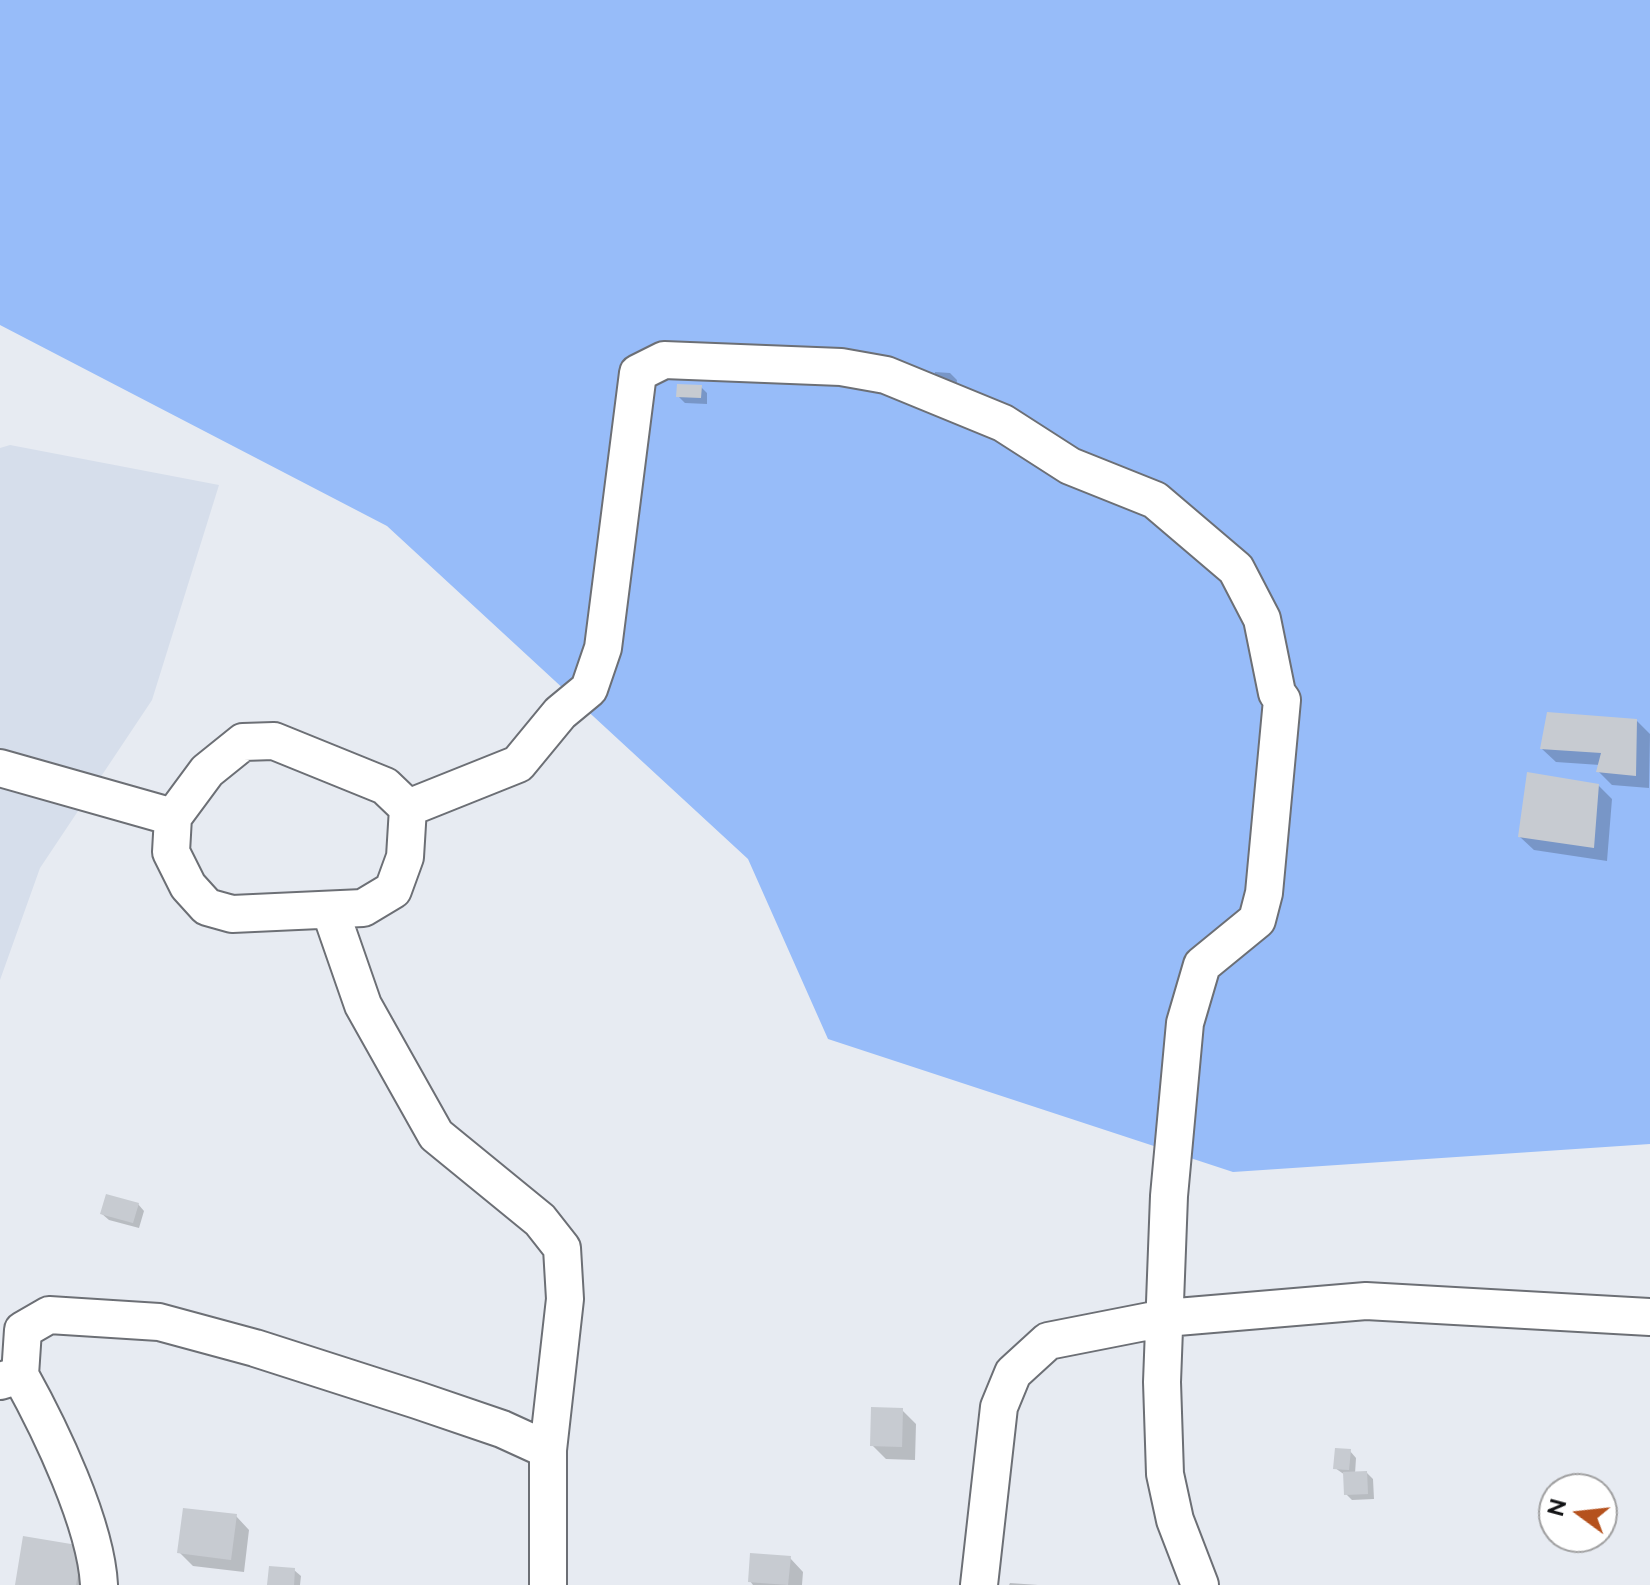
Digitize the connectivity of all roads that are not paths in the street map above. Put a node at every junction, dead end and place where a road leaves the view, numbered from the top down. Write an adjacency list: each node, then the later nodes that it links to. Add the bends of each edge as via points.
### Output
1 (0, 768): 3 (street)
2 (408, 808): 3 (street, via 385,786 274,741 243,742 207,771); 4 (street, via 405,857 393,890 363,908); 6 (street, via 518,764 560,713 589,689 603,648 638,373 664,360 841,367 886,375 1003,423 1070,466 1155,500 1236,569 1262,619 1282,700 1257,920 1202,965 1185,1023 1169,1196)
3 (173, 817): 4 (street, via 171,852 188,886 207,907 232,914)
4 (330, 910): 8 (street, via 363,1005 436,1135 540,1220 562,1248 565,1299)
5 (1650, 1317): 6 (street, via 1366,1301)
6 (1165, 1318): 11 (street, via 1048,1341 1013,1373 999,1407); 12 (street, via 1165,1474 1175,1520)
7 (10, 1378): 8 (street, via 23,1330 49,1315 159,1322 417,1400); 9 (street, via 52,1432 98,1561)
8 (548, 1450): 10 (street)
9 (99, 1585)
10 (548, 1585)
11 (979, 1585)
12 (1200, 1585)

